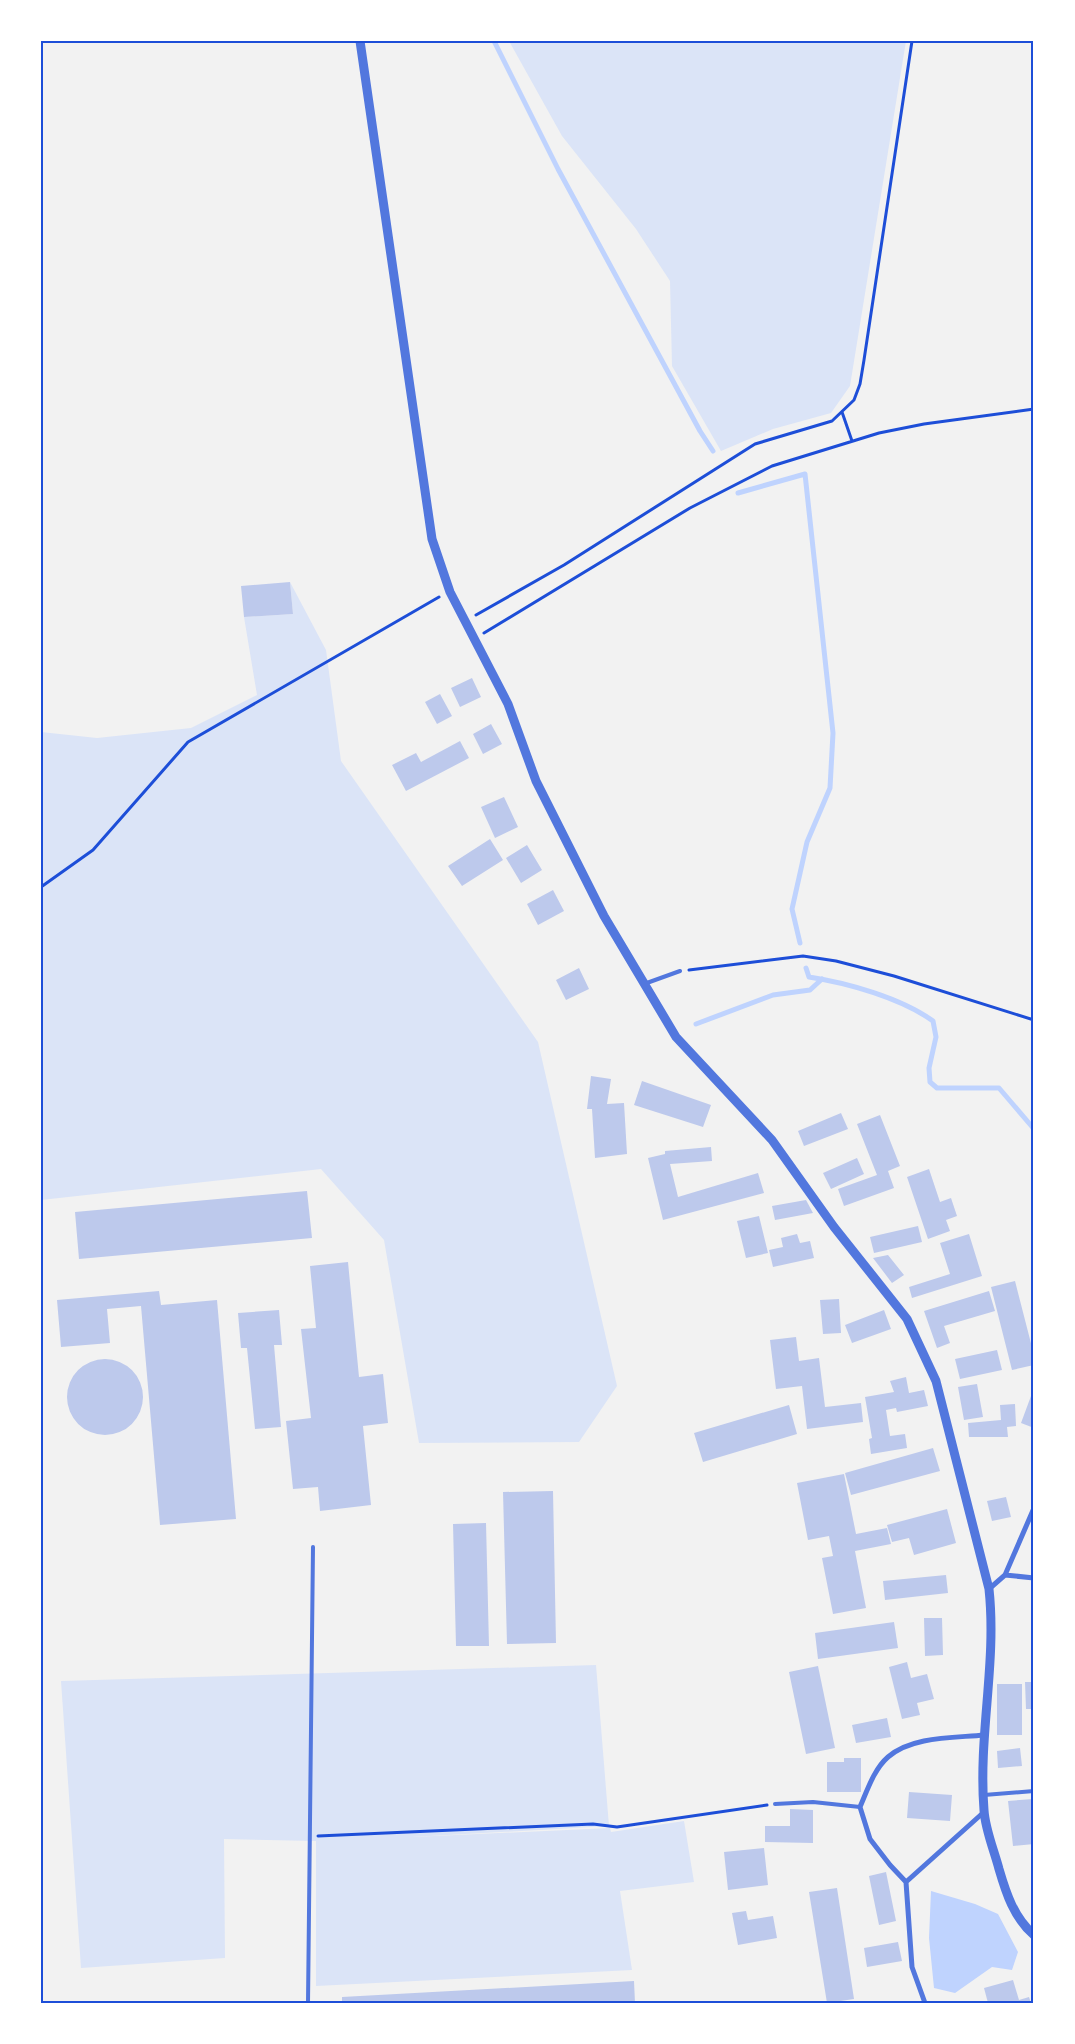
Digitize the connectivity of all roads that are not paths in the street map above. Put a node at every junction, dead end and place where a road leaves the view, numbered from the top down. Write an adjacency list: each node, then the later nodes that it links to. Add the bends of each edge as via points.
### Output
1 (360, 41): 3 (street, via 432,538 450,592 508,704 536,781 604,916)
2 (680, 971): 3 (lane)
3 (644, 984): 8 (street, via 676,1037 772,1140 834,1227 907,1319 936,1381)
4 (1034, 1508): 6 (street)
5 (313, 1547): 17 (lane)
6 (1005, 1574): 7 (street); 8 (street)
7 (1034, 1578)
8 (989, 1589): 9 (street, via 992,1615)
9 (984, 1735): 11 (street); 13 (street, via 914,1744 888,1757 872,1780)
10 (1034, 1791): 11 (lane)
11 (984, 1795): 14 (street)
12 (775, 1804): 13 (lane, via 813,1802)
13 (860, 1808): 15 (street, via 870,1839)
14 (984, 1812): 15 (street); 16 (street, via 1006,1893 1024,1927)
15 (906, 1882): 18 (street, via 912,1967)
16 (1034, 1935)
17 (308, 2003)
18 (924, 2003)

